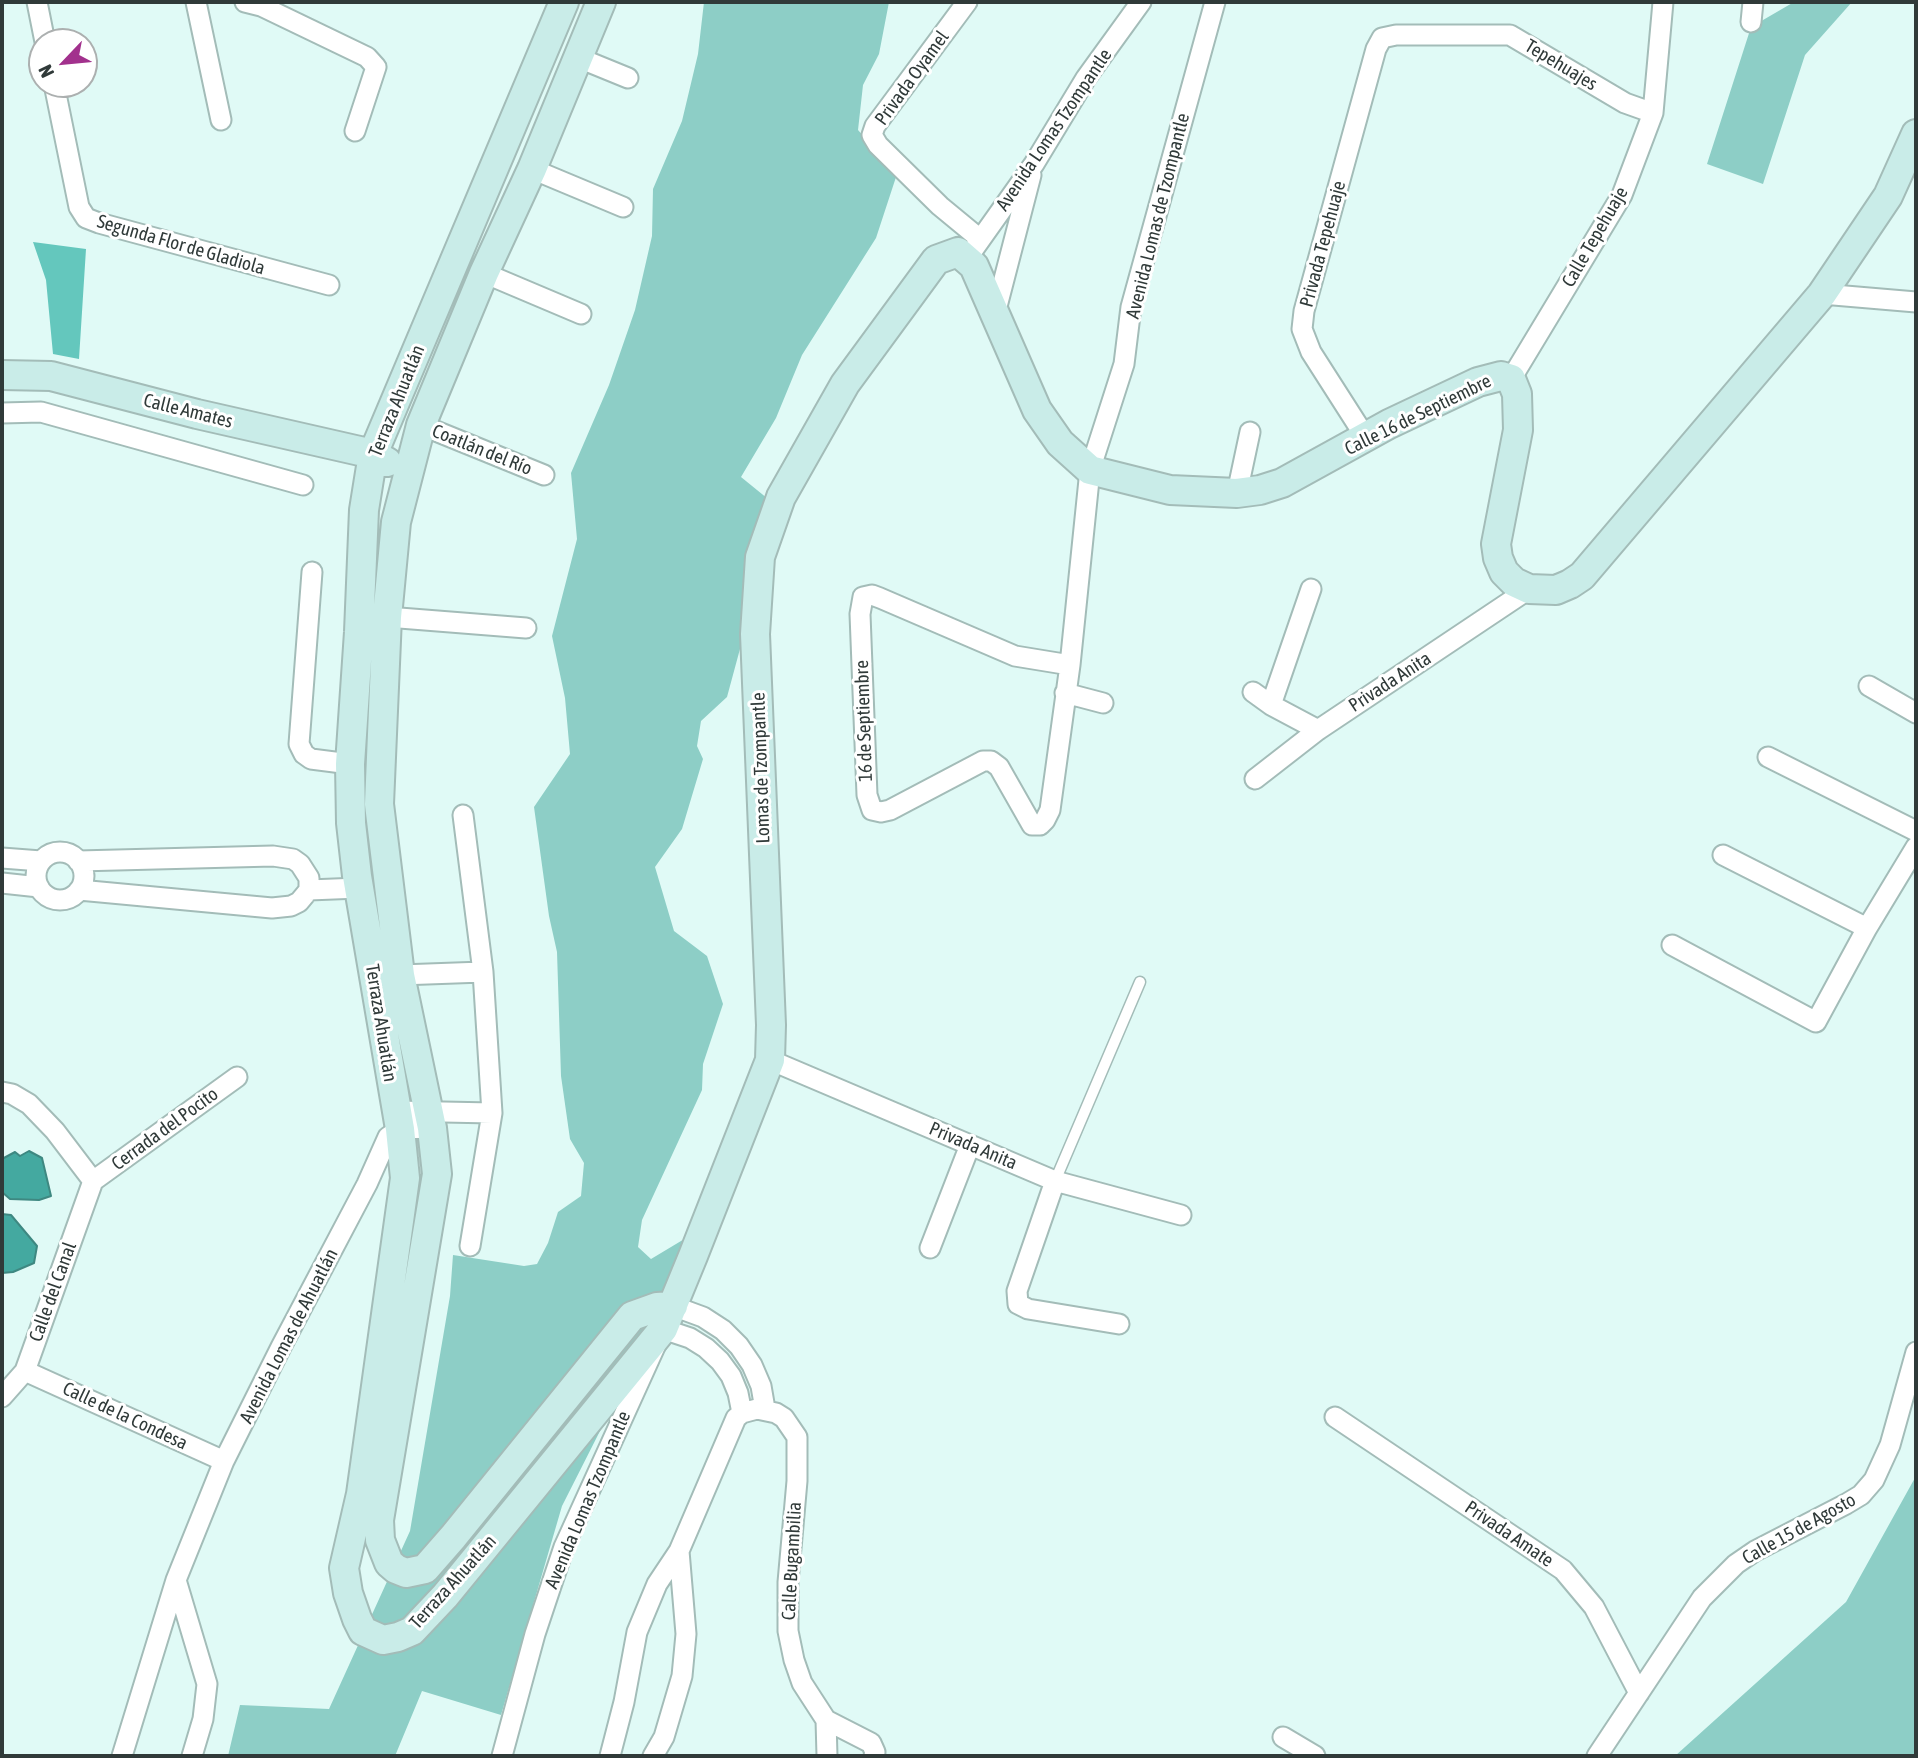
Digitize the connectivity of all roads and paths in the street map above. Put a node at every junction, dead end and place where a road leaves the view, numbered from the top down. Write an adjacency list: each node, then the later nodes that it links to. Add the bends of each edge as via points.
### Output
1 (37, 2): 12 (street)
2 (196, 2): 18 (street)
3 (245, 2): 19 (street, via 367,57 376,67)
4 (564, 2): 37 (street, Terraza Ahuatlán)
5 (601, 2): 14 (street, Terraza Ahuatlán)
6 (967, 2): 24 (street, Privada Oyamel, via 872,135 940,206)
7 (1141, 2): 21 (street, Avenida Lomas Tzompantle, via 1086,78)
8 (1215, 2): 38 (street, Avenida Lomas de Tzompantle, via 1131,307 1124,364)
9 (1663, 2): 17 (street, Calle Tepehuaje)
10 (1753, 2): 11 (street)
11 (1751, 22)
12 (43, 28)
13 (1382, 38): 17 (street, Tepehuajes, via 1510,35 1625,103); 36 (street, Privada Tepehuaje, via 1302,329 1311,352)
14 (579, 58): 15 (street); 22 (street, Terraza Ahuatlán)
15 (628, 78)
16 (57, 98): 26 (street, Segunda Flor de Gladiola, via 79,207 86,218)
17 (1653, 113): 32 (street, Calle Tepehuaje, via 1622,195)
18 (221, 120)
19 (355, 131)
20 (1916, 134): 27 (street, via 1888,196)
21 (1034, 164): 24 (street, Avenida Lomas Tzompantle); 30 (street)
22 (532, 169): 23 (street); 25 (street, Terraza Ahuatlán)
23 (623, 207)
24 (968, 250): 30 (street, Calle 16 de Septiembre); 78 (street, Lomas de Tzompantle, via 936,260 845,384 781,498 760,557 755,634)
25 (484, 274): 29 (street); 34 (street, Terraza Ahuatlán)
26 (329, 285)
27 (1822, 294): 28 (street); 47 (street, via 1582,576 1556,590)
28 (1916, 302)
29 (581, 314)
30 (995, 314): 38 (street, Calle 16 de Septiembre, via 1037,410 1060,443)
31 (2, 375): 37 (street, Calle Amates, via 51,376)
32 (1511, 379): 36 (street, Calle 16 de Septiembre, via 1501,376 1478,382); 47 (street, Calle 16 de Septiembre, via 1517,394 1518,430 1496,544 1504,572)
33 (2, 413): 41 (street, via 41,412)
34 (421, 425): 39 (street, Coatlán del Río); 40 (street, Terraza Ahuatlán)
35 (1250, 432): 42 (street)
36 (1366, 438): 42 (street, Calle 16 de Septiembre, via 1282,483)
37 (373, 453): 40 (street); 43 (street, Terraza Ahuatlán)
38 (1090, 470): 42 (street, Calle 16 de Septiembre, via 1170,490); 50 (street, 16 de Septiembre)
39 (544, 475)
40 (405, 482): 44 (street, Terraza Ahuatlán)
41 (303, 485)
42 (1237, 493)
43 (364, 510): 44 (street); 59 (street, Terraza Ahuatlán)
44 (396, 522): 48 (street, Terraza Ahuatlán)
45 (313, 572): 59 (street, via 299,744 311,759)
46 (1311, 589): 55 (street)
47 (1529, 589): 57 (street, Privada Anita)
48 (387, 617): 49 (street); 76 (street, Terraza Ahuatlán, via 379,804)
49 (526, 628)
50 (1070, 665): 52 (street, 16 de Septiembre); 52 (street, 16 de Septiembre, via 1016,656 880,598 863,597 860,614 868,803 872,810 890,810 991,761 999,767 1027,819 1040,825 1050,810)
51 (1869, 686): 56 (street)
52 (1065, 692): 54 (street)
53 (1253, 692): 55 (street)
54 (1102, 703)
55 (1271, 705): 57 (street)
56 (1916, 713)
57 (1318, 730): 60 (street, Privada Anita)
58 (1768, 757): 62 (street)
59 (350, 764): 68 (street, Terraza Ahuatlán)
60 (1255, 779)
61 (463, 815): 75 (street)
62 (1916, 831)
63 (1916, 847): 73 (street)
64 (1723, 855): 73 (street)
65 (2, 858): 66 (street)
66 (41, 861): 67 (street, via 60,852); 71 (street, via 36,873)
67 (79, 861): 70 (street, via 273,856 300,864); 72 (street, via 83,876)
68 (358, 882): 70 (street); 82 (street, Terraza Ahuatlán)
69 (2, 883): 71 (street)
70 (309, 884): 72 (street, via 305,897 291,906 272,908)
71 (39, 887): 72 (street, via 58,900)
72 (79, 890)
73 (1867, 928): 74 (street, via 1816,1022)
74 (1672, 944)
75 (483, 972): 76 (street); 81 (street)
76 (400, 975): 83 (street, Terraza Ahuatlán)
77 (1140, 982): 86 (lane)
78 (770, 1060): 84 (street, Privada Anita); 90 (street, Lomas de Tzompantle)
79 (237, 1077): 85 (street, Cerrada del Pocito)
80 (2, 1093): 85 (street, via 29,1104)
81 (492, 1113): 83 (street); 88 (street)
82 (398, 1120): 83 (street); 90 (street, Terraza Ahuatlán, via 405,1178 361,1494 344,1568 352,1607 363,1631 383,1640 412,1631); 97 (street, Avenida Lomas de Ahuatlán)
83 (430, 1120): 90 (street, Terraza Ahuatlán, via 437,1174 379,1520 380,1540 396,1569 416,1572 434,1560 632,1316 657,1307)
84 (970, 1145): 86 (street, Privada Anita); 89 (street)
85 (93, 1181): 93 (street, Calle del Canal)
86 (1055, 1181): 87 (street, Privada Anita); 91 (street, via 1017,1291 1018,1304)
87 (1181, 1214)
88 (470, 1246)
89 (930, 1248)
90 (668, 1317): 95 (street, via 704,1317 739,1346 761,1387); 105 (street, Avenida Lomas Tzompantle, via 564,1547)
91 (1119, 1324)
92 (1916, 1352): 100 (street, Calle 15 de Agosto, via 1890,1445 1874,1480 1854,1500 1736,1564 1702,1598)
93 (25, 1371): 94 (street, Calle del Canal); 97 (street, Calle de la Condesa)
94 (2, 1396)
95 (754, 1410): 98 (street, via 736,1418); 101 (street, Calle Bugambilia, via 784,1418 797,1437 788,1631 802,1683)
96 (1335, 1417): 100 (street, Privada Amate, via 1563,1570 1594,1607)
97 (224, 1461): 99 (street, Avenida Lomas de Ahuatlán)
98 (679, 1551): 106 (street, via 657,1584 637,1632); 107 (street, via 686,1634 682,1676 664,1737)
99 (176, 1580): 103 (street, Avenida Lomas de Ahuatlán); 104 (street, via 207,1684)
100 (1639, 1693): 111 (street, Calle 15 de Agosto)
101 (826, 1720): 108 (street); 109 (street, Calle Bugambilia, via 871,1744)
102 (1283, 1737): 110 (street)
103 (122, 1756)
104 (192, 1756)
105 (502, 1756)
106 (610, 1756)
107 (653, 1756)
108 (827, 1756)
109 (874, 1756)
110 (1315, 1756)
111 (1597, 1756)

